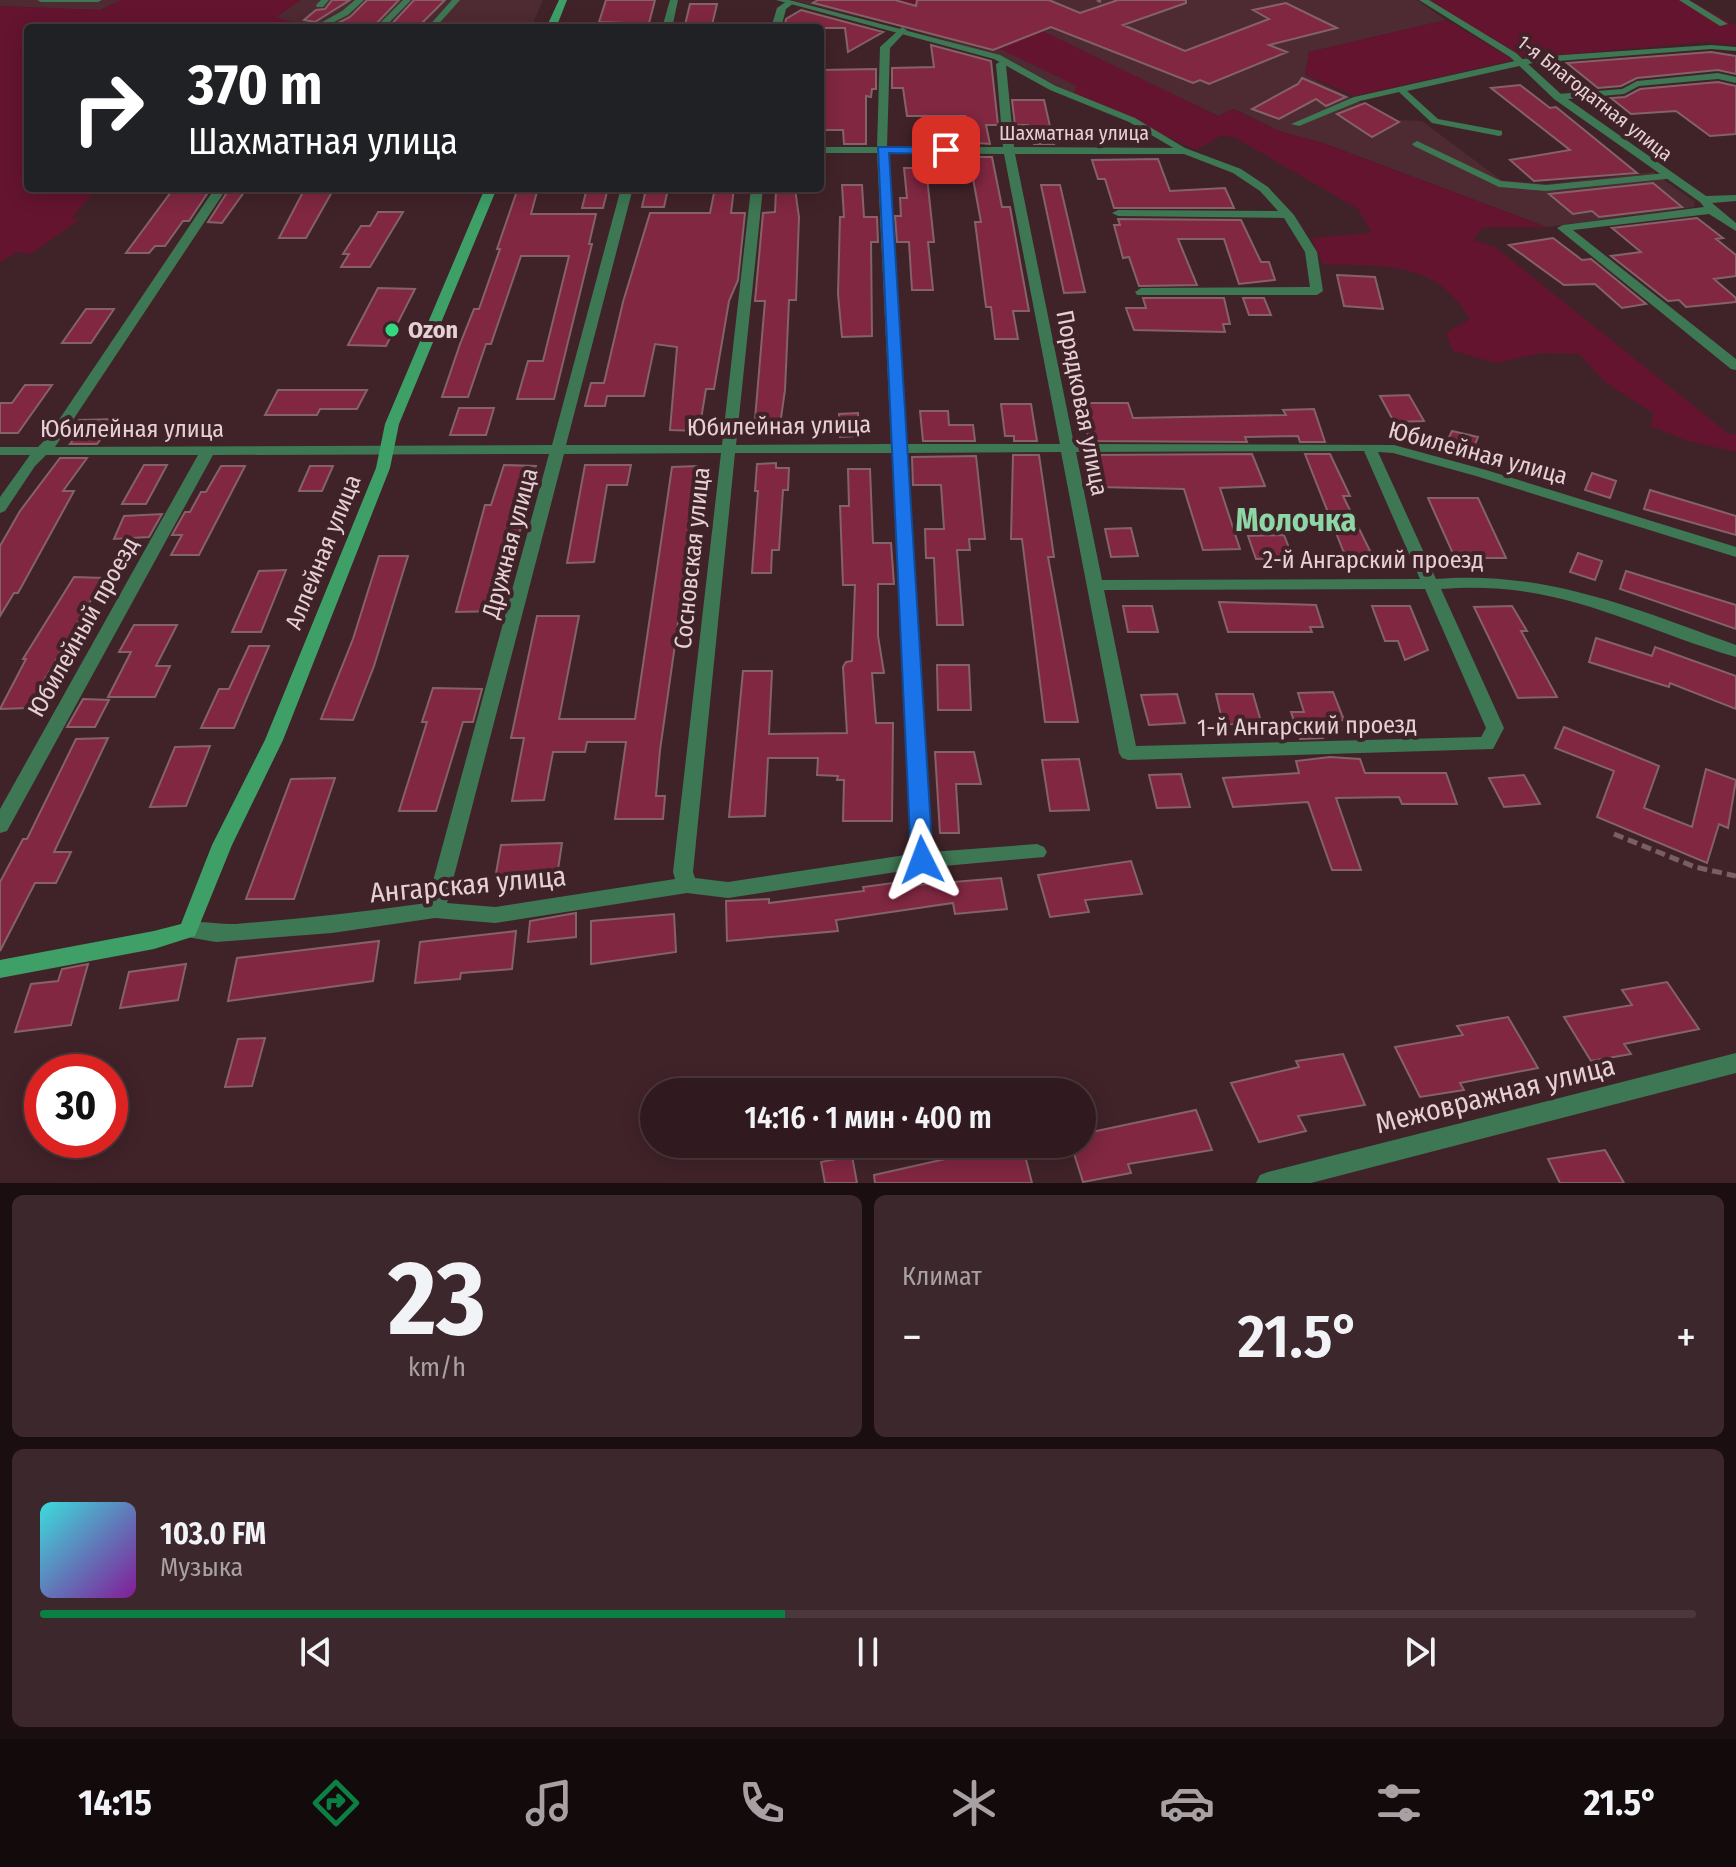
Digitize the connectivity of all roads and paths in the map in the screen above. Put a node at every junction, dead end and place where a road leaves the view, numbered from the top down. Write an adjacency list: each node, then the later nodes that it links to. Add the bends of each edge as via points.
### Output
1 (41, 0): 2 (lane)
2 (98, 0)
3 (360, 0): 11 (lane)
4 (407, 0): 12 (lane)
5 (456, 0): 13 (lane)
6 (563, 0): 14 (street)
7 (674, 0): 15 (street)
8 (1423, 0): 21 (street, 1-я Благодатная улица)
9 (1683, 0): 17 (street)
10 (785, 1): 16 (street); 18 (lane)
11 (323, 24)
12 (383, 24)
13 (435, 24)
14 (553, 24)
15 (668, 24)
16 (777, 24)
17 (1723, 24)
18 (902, 30): 20 (lane); 28 (street, via 885,47)
19 (1736, 49): 21 (lane)
20 (1005, 62): 30 (street, Порядковая улица, via 1001,64); 31 (lane, via 1132,120)
21 (1524, 63): 23 (lane); 24 (street, 1-я Благодатная улица)
22 (1736, 80): 24 (lane, via 1704,77)
23 (1400, 89): 25 (lane, via 1357,99); 26 (lane, via 1435,121)
24 (1558, 97): 32 (street, 1-я Благодатная улица)
25 (1296, 124)
26 (1499, 133)
27 (1417, 144): 32 (lane, via 1499,184 1546,188)
28 (882, 149): 29 (street, Шахматная улица); 30 (street, Шахматная улица); 44 (street)
29 (824, 150)
30 (1009, 151): 31 (street, Шахматная улица); 47 (street, Порядковая улица)
31 (1185, 151): 40 (street, via 1237,171 1264,189)
32 (1666, 176): 38 (street, 1-я Благодатная улица)
33 (218, 192): 52 (street)
34 (489, 192): 48 (street, Аллейная улица, via 392,424)
35 (626, 192): 46 (street, Дружная улица)
36 (757, 192): 50 (street, Сосновская улица)
37 (1736, 198): 38 (street)
38 (1707, 205): 41 (street, 1-я Благодатная улица); 43 (street, via 1563,228)
39 (1118, 213): 40 (street)
40 (1288, 215): 42 (street, via 1311,252 1317,291)
41 (1736, 228)
42 (1141, 292)
43 (1736, 366)
44 (898, 447): 47 (street, Юбилейная улица); 50 (street, Юбилейная улица); 62 (street)
45 (1369, 447): 47 (street, Юбилейная улица); 54 (street, Юбилейная улица, via 1481,473); 55 (street)
46 (560, 448): 48 (street, Юбилейная улица); 50 (street, Юбилейная улица); 65 (street, Дружная улица)
47 (1069, 448): 56 (street, Порядковая улица)
48 (387, 449): 49 (street, Юбилейная улица); 66 (street, Аллейная улица, via 274,740 222,845)
49 (208, 450): 52 (street, Юбилейная улица); 59 (street, Юбилейный проезд)
50 (728, 450): 64 (street, Сосновская улица, via 683,872)
51 (0, 451): 52 (street, Юбилейная улица)
52 (42, 451): 53 (street)
53 (0, 508)
54 (1736, 552)
55 (1434, 584): 56 (street, 2-й Ангарский проезд); 57 (street, 2-й Ангарский проезд, via 1462,580 1549,589); 58 (street, 1-й Ангарский проезд, via 1495,728 1487,744)
56 (1095, 585): 58 (street, Порядковая улица)
57 (1736, 651)
58 (1128, 753)
59 (0, 826)
60 (1614, 834): 63 (path, via 1695,867)
61 (1037, 852): 62 (street, Ангарская улица)
62 (922, 860): 64 (street, Ангарская улица, via 728,890)
63 (1736, 876)
64 (687, 885): 65 (street, Ангарская улица, via 495,915)
65 (435, 910): 66 (street, Ангарская улица, via 332,925 216,934)
66 (188, 930): 67 (street, Ангарская улица)
67 (0, 969)
68 (1736, 1063): 69 (street, Межовражная улица)
69 (1268, 1183)

